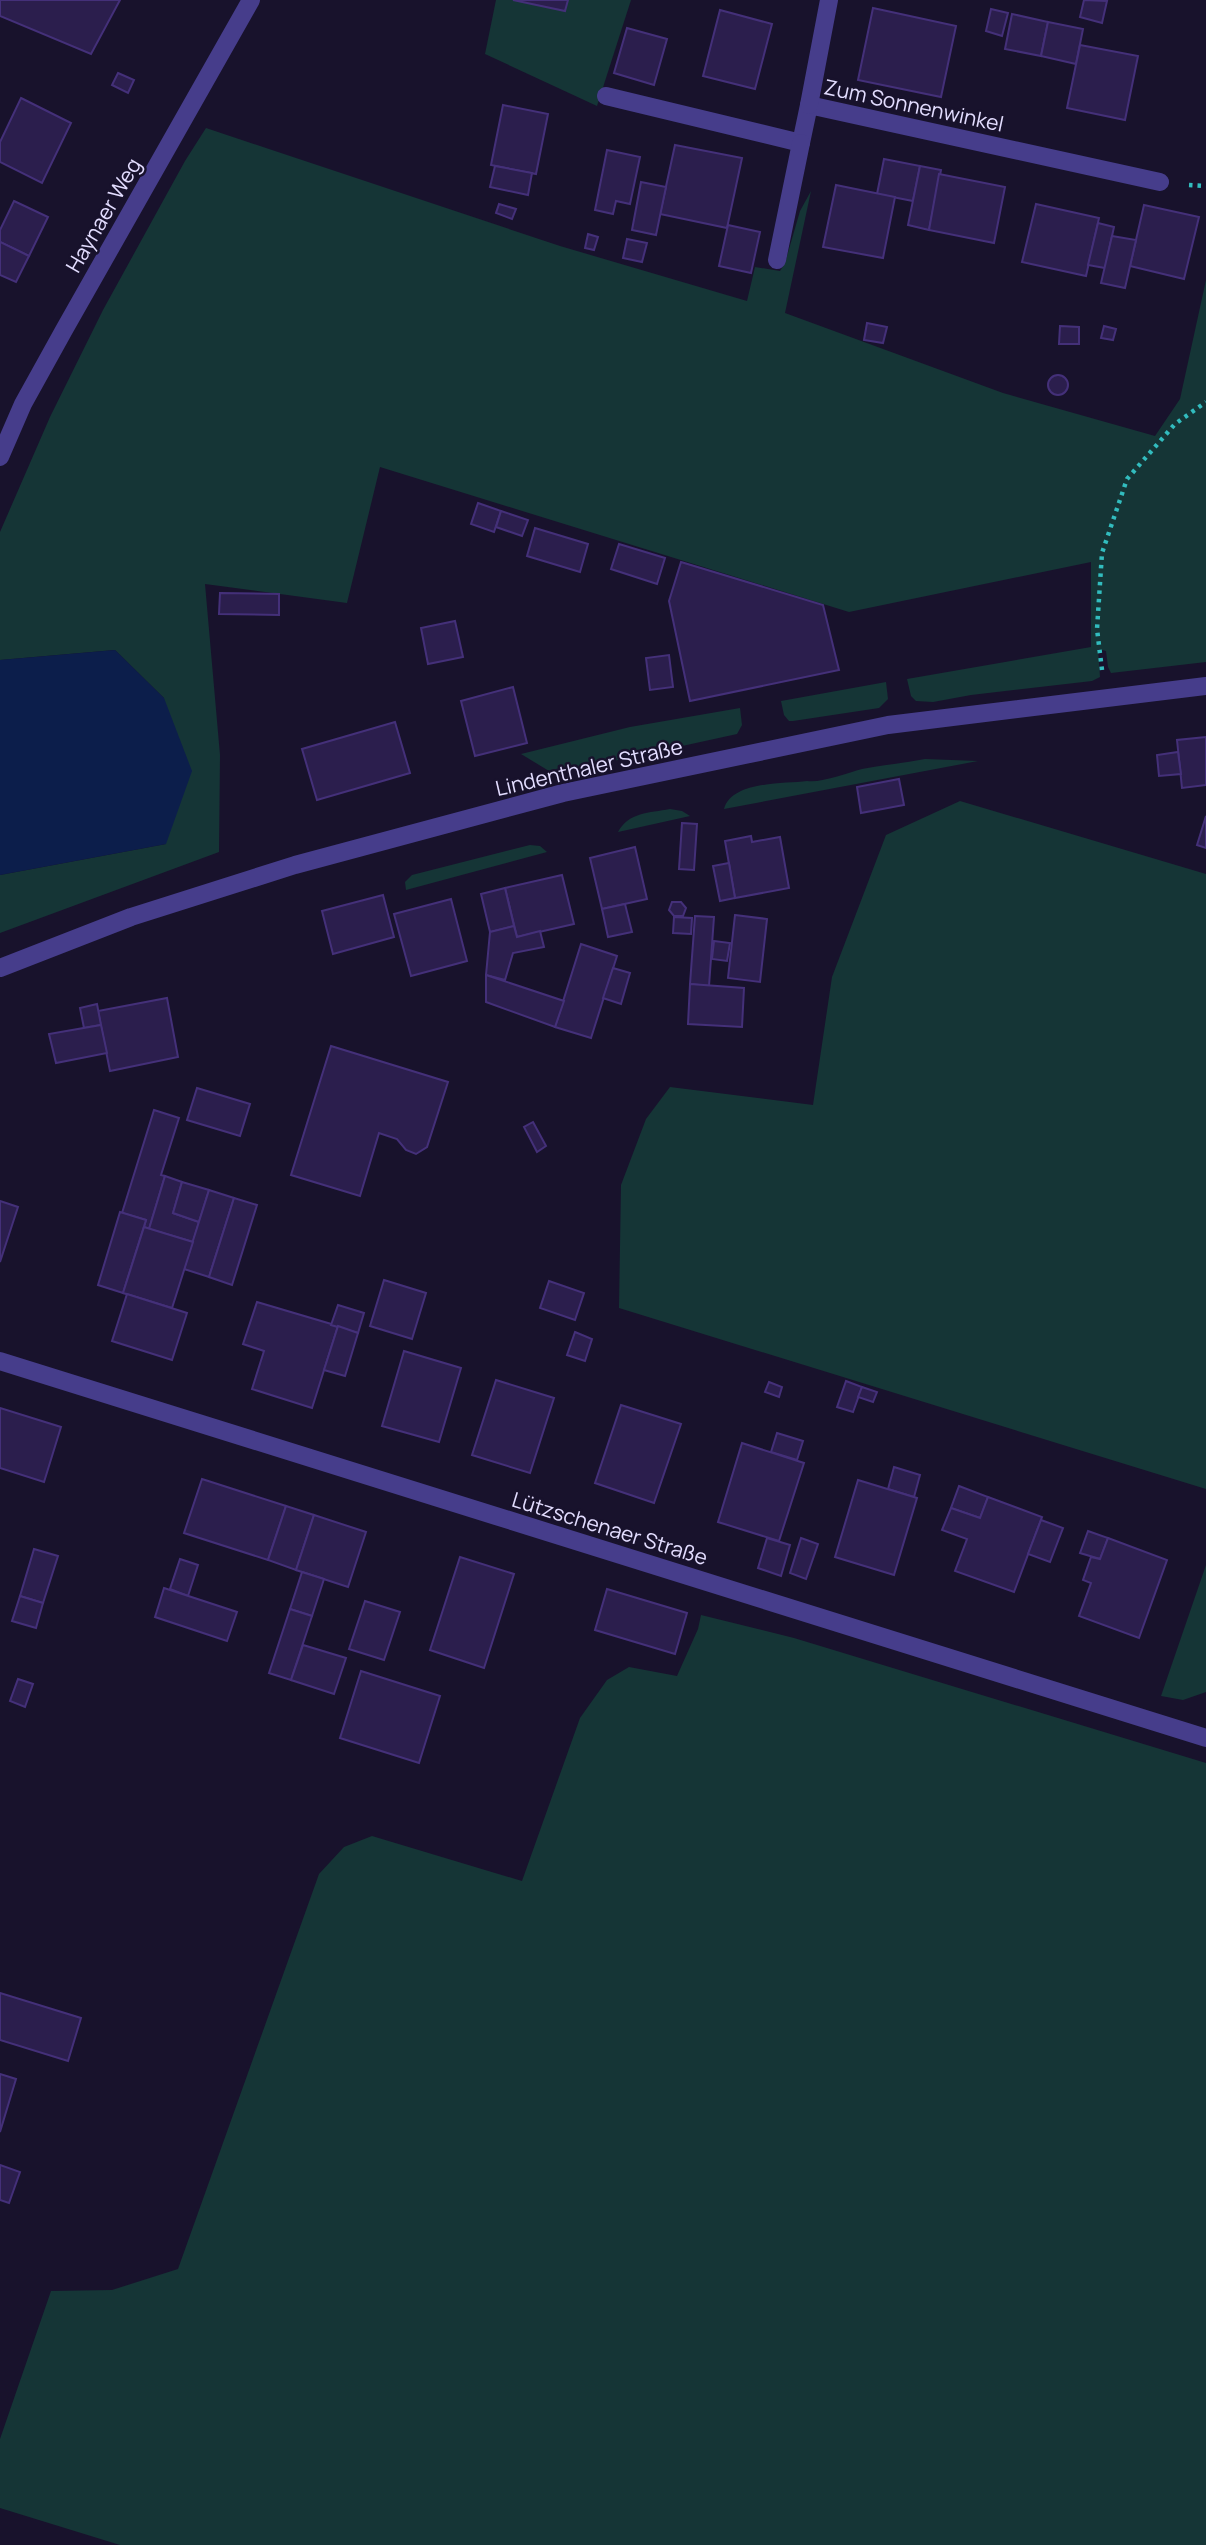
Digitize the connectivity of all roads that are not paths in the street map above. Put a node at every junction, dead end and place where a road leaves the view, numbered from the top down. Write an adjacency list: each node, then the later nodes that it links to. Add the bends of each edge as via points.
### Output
1 (251, 0): 8 (street, Haynaer Weg, via 23,404)
2 (829, 0): 4 (street)
3 (606, 96): 5 (street)
4 (809, 105): 5 (street, Zum Sonnenwinkel); 6 (street, Zum Sonnenwinkel)
5 (801, 143): 7 (street, Zum Sonnenwinkel)
6 (1160, 182)
7 (777, 260)
8 (0, 457)
9 (1206, 686): 10 (street, Lindenthaler Straße, via 888,724 563,793 295,865 156,909)
10 (0, 968)
11 (0, 1361): 12 (street, Lützschenaer Straße)
12 (1206, 1738)

